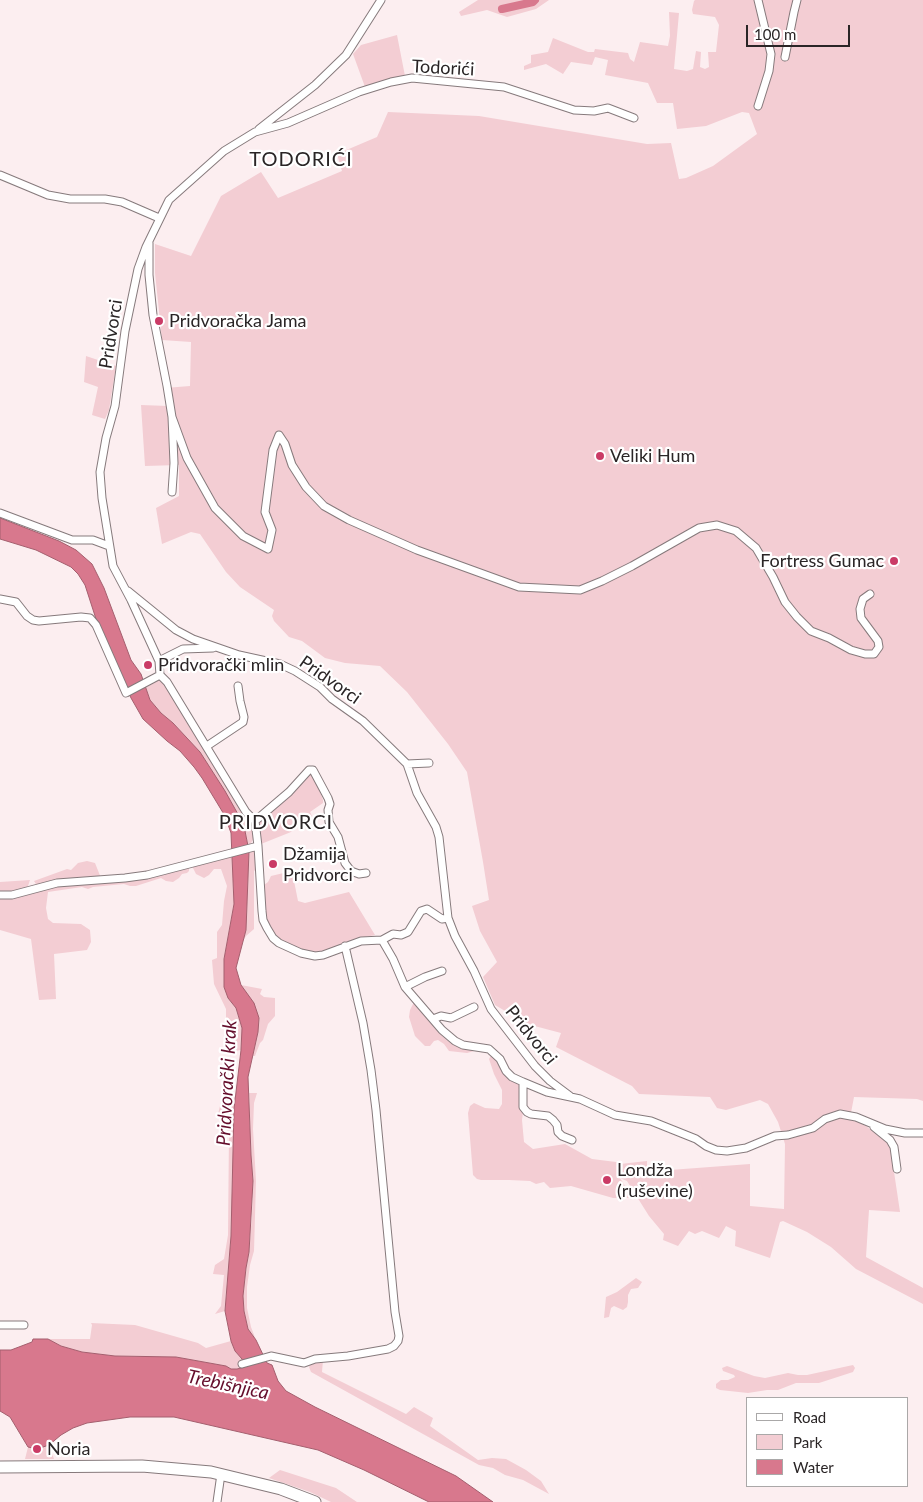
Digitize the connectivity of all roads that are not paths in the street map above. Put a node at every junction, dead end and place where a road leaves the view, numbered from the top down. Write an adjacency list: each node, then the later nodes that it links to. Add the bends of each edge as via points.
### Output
1 (381, 0): 7 (street, Todorići, via 346,55 315,85)
2 (758, 0): 5 (street, via 771,54)
3 (797, 0): 4 (street)
4 (785, 57)
5 (758, 106)
6 (634, 118): 7 (street, Todorići, via 608,108 574,110 504,87 412,78 358,92 288,123)
7 (255, 132): 9 (street, Todorići, via 224,151 189,181 170,200)
8 (0, 175): 9 (street, via 48,195 122,202)
9 (159, 218): 10 (street, Pridvorci)
10 (149, 240): 11 (street, via 153,315); 14 (street, Pridvorci, via 134,285 115,406 100,472)
11 (172, 417): 12 (street); 16 (street, via 187,458 214,508 243,536 268,549 272,530 265,512 267,489 273,450 279,435 292,465 324,506 417,550 519,587 580,590 602,582 699,528 717,525 736,531 756,548 785,602 811,631 865,654 874,654 879,647 861,618 863,599)
12 (172, 492)
13 (0, 513): 14 (street, via 72,540 93,540)
14 (108, 546): 15 (street, Pridvorci, via 113,566)
15 (125, 589): 18 (street, Pridvorci, via 176,630); 19 (street, Pridvorci)
16 (870, 594)
17 (0, 599): 20 (street, via 16,602 33,620 90,618 126,693)
18 (216, 648): 19 (street, via 183,649); 24 (street, Pridvorci, via 280,664 295,671 363,721)
19 (159, 661): 20 (street, Pridvorci)
20 (160, 675): 22 (street)
21 (238, 686): 22 (street, via 243,722)
22 (207, 746): 25 (street, via 246,812)
23 (429, 763): 24 (street)
24 (407, 764): 29 (street, Pridvorci, via 417,793 440,837)
25 (255, 821): 26 (street); 27 (street, via 309,770 313,770 328,798 329,822 338,837 345,863 351,871)
26 (258, 846): 28 (street, via 146,875 57,883); 31 (street, via 263,920 274,938 289,948 315,956)
27 (366, 873)
28 (0, 895)
29 (448, 918): 30 (street, via 427,909 421,911 408,932); 37 (street, Pridvorci, via 490,1008 535,1066)
30 (382, 940): 31 (street, via 361,940); 33 (street, Pridvorci)
31 (344, 946): 44 (street, via 371,1070 400,1336 398,1342 388,1349 304,1363 271,1356)
32 (442, 971): 33 (street)
33 (405, 987): 35 (street, Pridvorci)
34 (474, 1007): 35 (street, via 451,1018 441,1016)
35 (433, 1019): 36 (street, Pridvorci, via 455,1041 489,1049 512,1077)
36 (523, 1082): 37 (street, Pridvorci, via 547,1092); 40 (street, via 526,1112 548,1116 557,1125 558,1132)
37 (570, 1096): 38 (street, Pridvorci, via 615,1115 652,1121 706,1146 727,1151 813,1128 840,1114)
38 (870, 1123): 39 (street, Pridvorci, via 905,1133); 41 (street, Pridvorci, via 890,1140)
39 (923, 1133)
40 (572, 1140)
41 (898, 1169)
42 (0, 1325): 43 (street)
43 (24, 1325)
44 (242, 1364)
45 (0, 1467): 46 (main road, via 142,1466)
46 (221, 1474): 47 (street); 48 (main road, via 281,1489)
47 (217, 1502)
48 (314, 1502)

